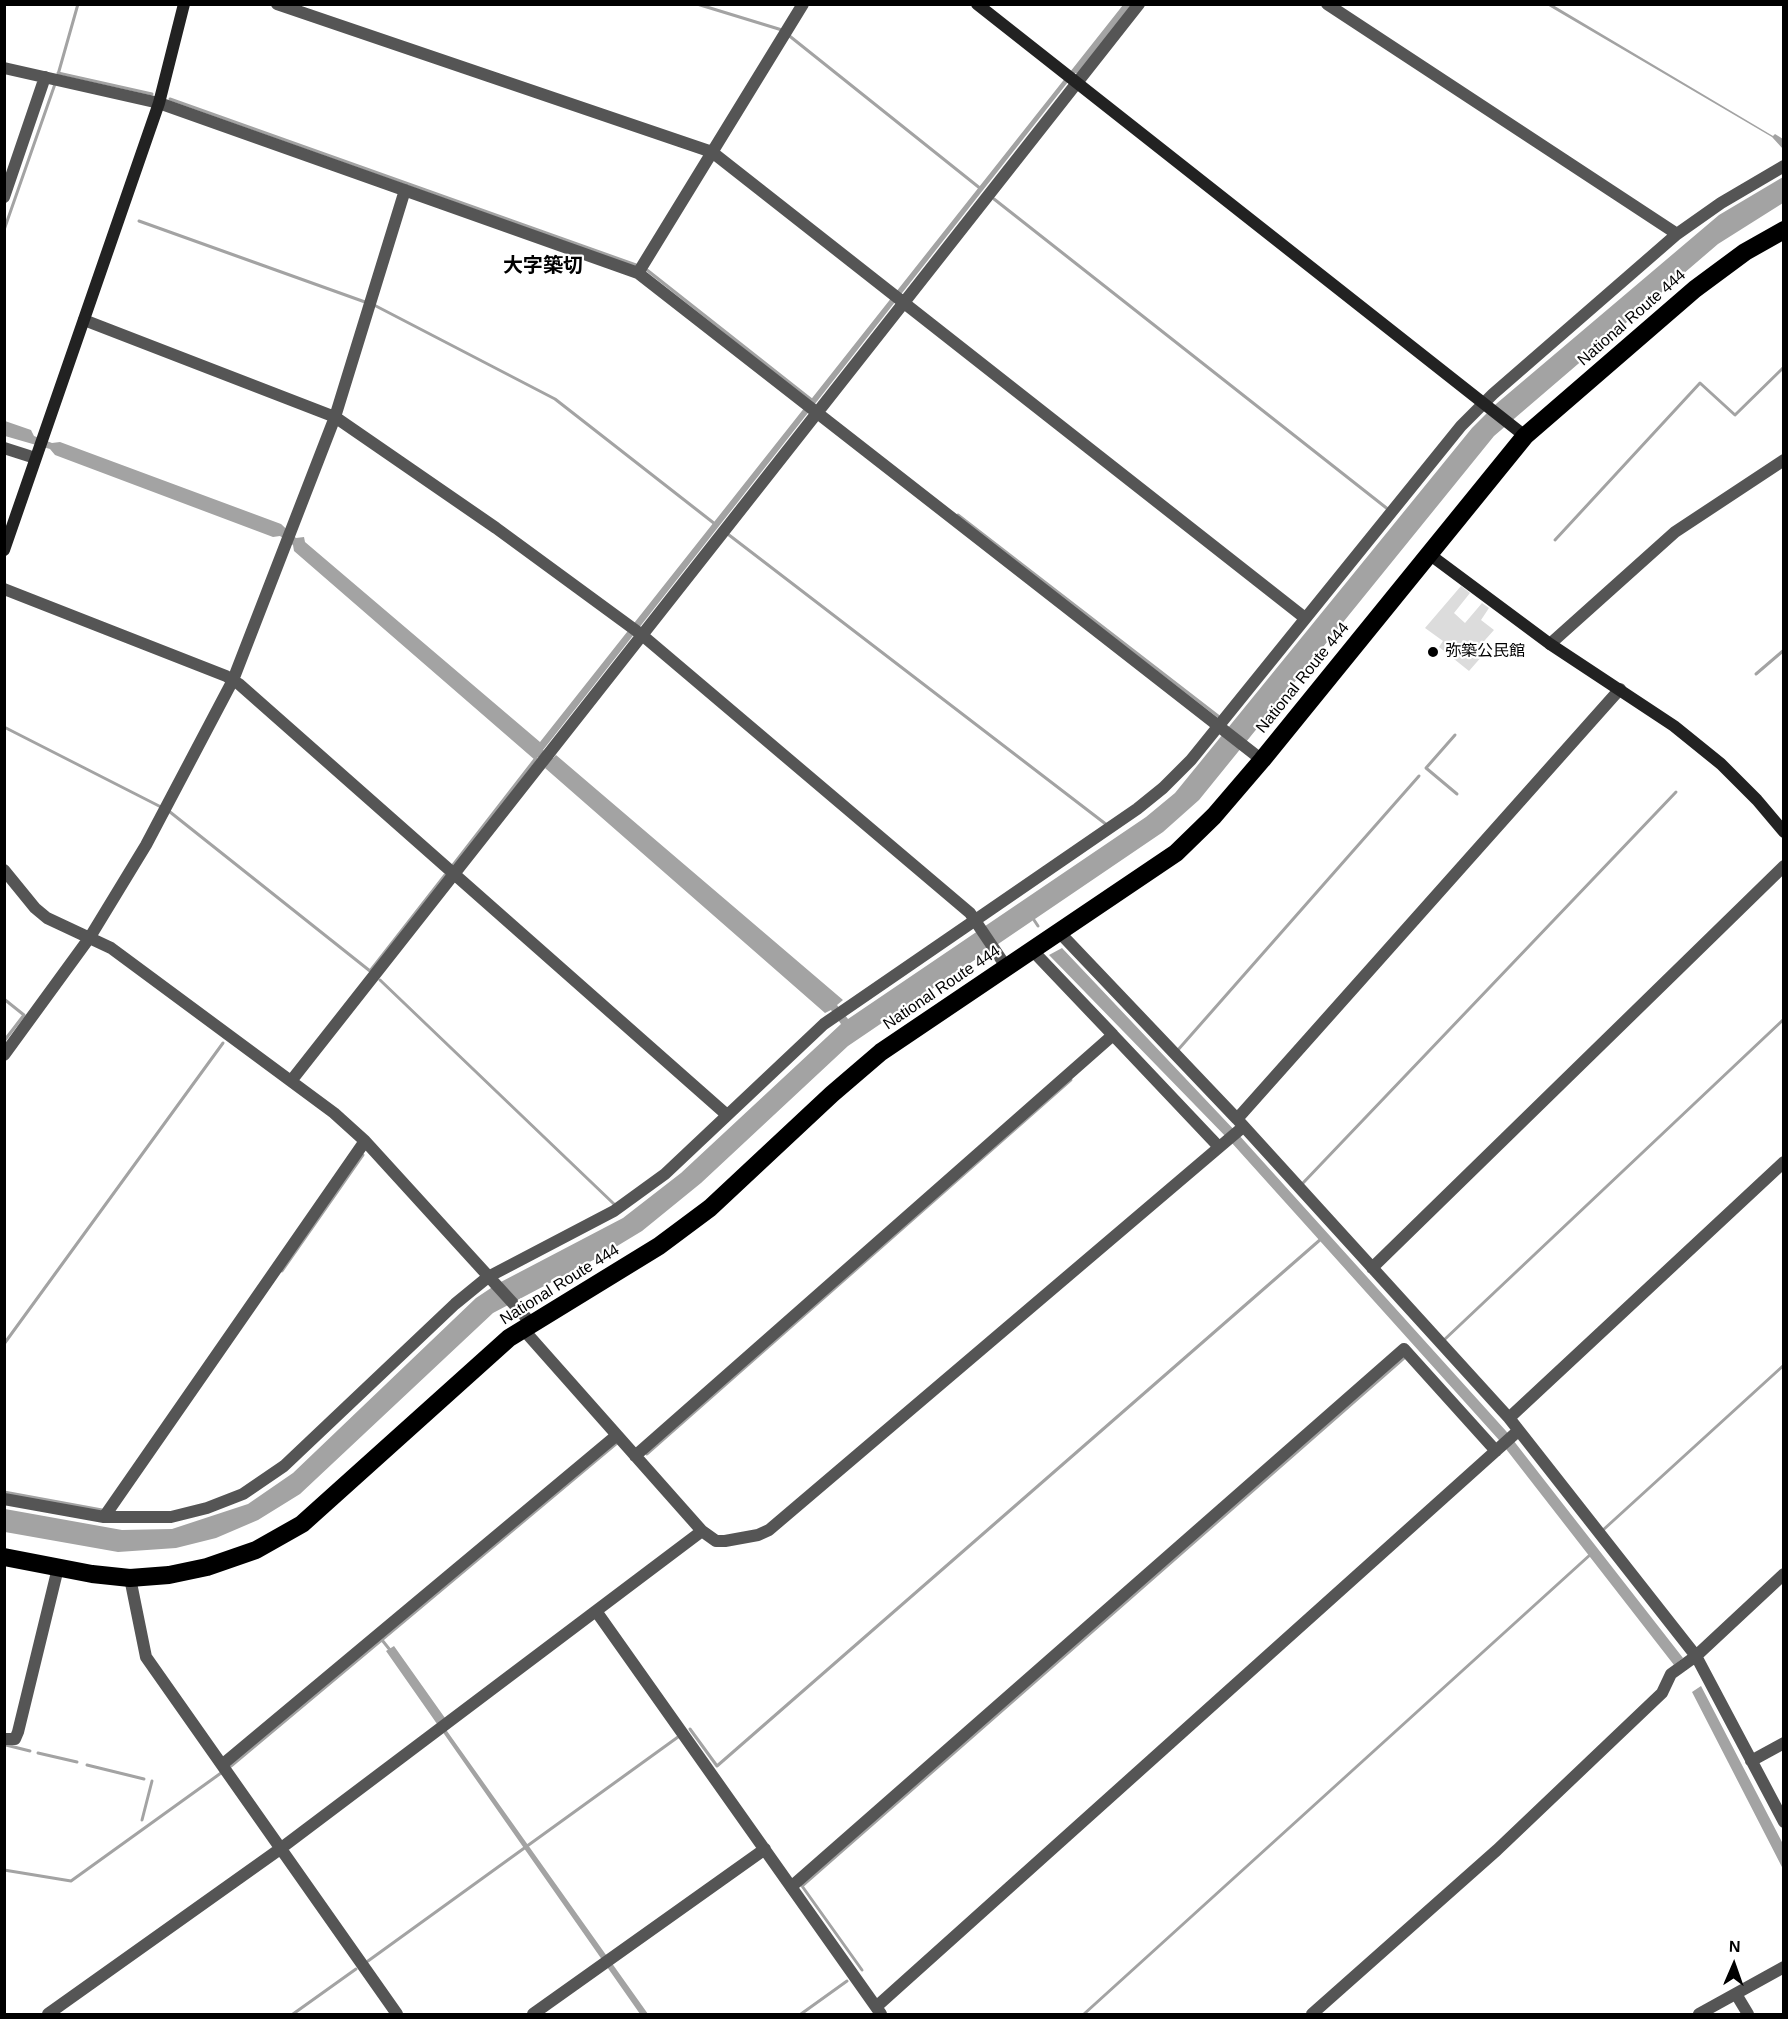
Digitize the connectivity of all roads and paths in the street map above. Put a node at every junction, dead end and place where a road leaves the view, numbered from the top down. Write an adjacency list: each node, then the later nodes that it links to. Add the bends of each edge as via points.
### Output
1 (184, 4): 10 (street)
2 (277, 4): 11 (street)
3 (803, 4): 11 (street)
4 (977, 4): 9 (street)
5 (1139, 4): 9 (street)
6 (1327, 4): 17 (street)
7 (4, 68): 8 (street)
8 (52, 79): 10 (street); 13 (street)
9 (1072, 80): 19 (street); 21 (street)
10 (159, 103): 14 (street); 20 (street)
11 (712, 152): 18 (street); 19 (street)
12 (1784, 166): 17 (street)
13 (8, 173): 15 (street)
14 (405, 190): 18 (street); 23 (street)
15 (4, 197)
16 (1784, 230): 24 (highway, National Route 444, via 1745,252 1695,289)
17 (1677, 234): 21 (street)
18 (638, 273): 22 (street)
19 (900, 298): 22 (street); 31 (street)
20 (84, 320): 23 (street); 26 (street, via 45,434)
21 (1486, 404): 24 (street); 31 (street, via 1461,426)
22 (812, 409): 32 (street); 36 (street)
23 (335, 417): 32 (street); 34 (street)
24 (1519, 431): 29 (highway, National Route 444)
25 (4, 447): 26 (street)
26 (34, 454): 28 (street)
27 (1784, 460): 33 (street, via 1675,532)
28 (4, 550)
29 (1429, 554): 33 (street); 37 (highway, National Route 444)
30 (4, 589): 34 (street)
31 (1305, 618): 36 (street)
32 (637, 631): 41 (street, via 545,757); 42 (street)
33 (1550, 644): 35 (street)
34 (233, 680): 41 (street); 44 (street, via 146,845)
35 (1620, 689): 38 (street, via 1721,764); 51 (street)
36 (1221, 727): 37 (street); 42 (street, via 1155,795)
37 (1254, 754): 43 (highway, National Route 444, via 1214,816 1176,853)
38 (1784, 832)
39 (1784, 866): 55 (street)
40 (4, 870): 44 (street, via 47,918)
41 (453, 873): 49 (street); 50 (street)
42 (977, 922): 46 (street); 50 (street, via 839,1013)
43 (1059, 934): 45 (highway, National Route 444); 51 (street)
44 (90, 937): 48 (street); 49 (street, via 111,948)
45 (1036, 950): 46 (highway, National Route 444); 47 (street)
46 (1002, 961): 57 (highway, National Route 444, via 881,1052 710,1208 659,1246)
47 (1113, 1035): 53 (street); 62 (street)
48 (4, 1055)
49 (291, 1081): 52 (street)
50 (727, 1115): 56 (street, via 665,1174 614,1211)
51 (1240, 1125): 53 (street); 55 (street)
52 (365, 1141): 56 (street); 64 (street)
53 (1223, 1144): 65 (street, via 769,1530 724,1542)
54 (1784, 1162): 58 (street)
55 (1372, 1268): 58 (street)
56 (489, 1278): 57 (street, via 518,1309); 64 (street, via 455,1304 284,1467 243,1494 171,1517)
57 (527, 1326): 60 (street); 69 (highway, National Route 444, via 302,1524 255,1550 207,1567)
58 (1509, 1418): 59 (street)
59 (1516, 1433): 61 (street); 71 (street)
60 (617, 1435): 62 (street); 75 (street)
61 (1498, 1449): 79 (street, via 1404,1348); 82 (street)
62 (635, 1456): 65 (street)
63 (4, 1499): 64 (street)
64 (104, 1517)
65 (702, 1531): 70 (street)
66 (4, 1557): 67 (highway, National Route 444)
67 (58, 1568): 69 (highway, National Route 444); 72 (street, via 18,1732 15,1739)
68 (1784, 1574): 71 (street)
69 (130, 1578): 75 (street, via 146,1657)
70 (596, 1611): 77 (street); 78 (street)
71 (1696, 1656): 74 (street); 86 (street, via 1671,1674 1662,1693 1497,1850)
72 (4, 1739)
73 (1784, 1743): 74 (street)
74 (1752, 1761): 76 (street)
75 (223, 1764): 77 (street)
76 (1784, 1822)
77 (280, 1849): 83 (street); 84 (street)
78 (765, 1849): 79 (street); 85 (street)
79 (791, 1887): 82 (street)
80 (1784, 1967): 81 (street)
81 (1736, 1994): 87 (street); 88 (street)
82 (879, 2011)
83 (48, 2014)
84 (397, 2014)
85 (533, 2014)
86 (1312, 2014)
87 (1699, 2014)
88 (1748, 2014)

